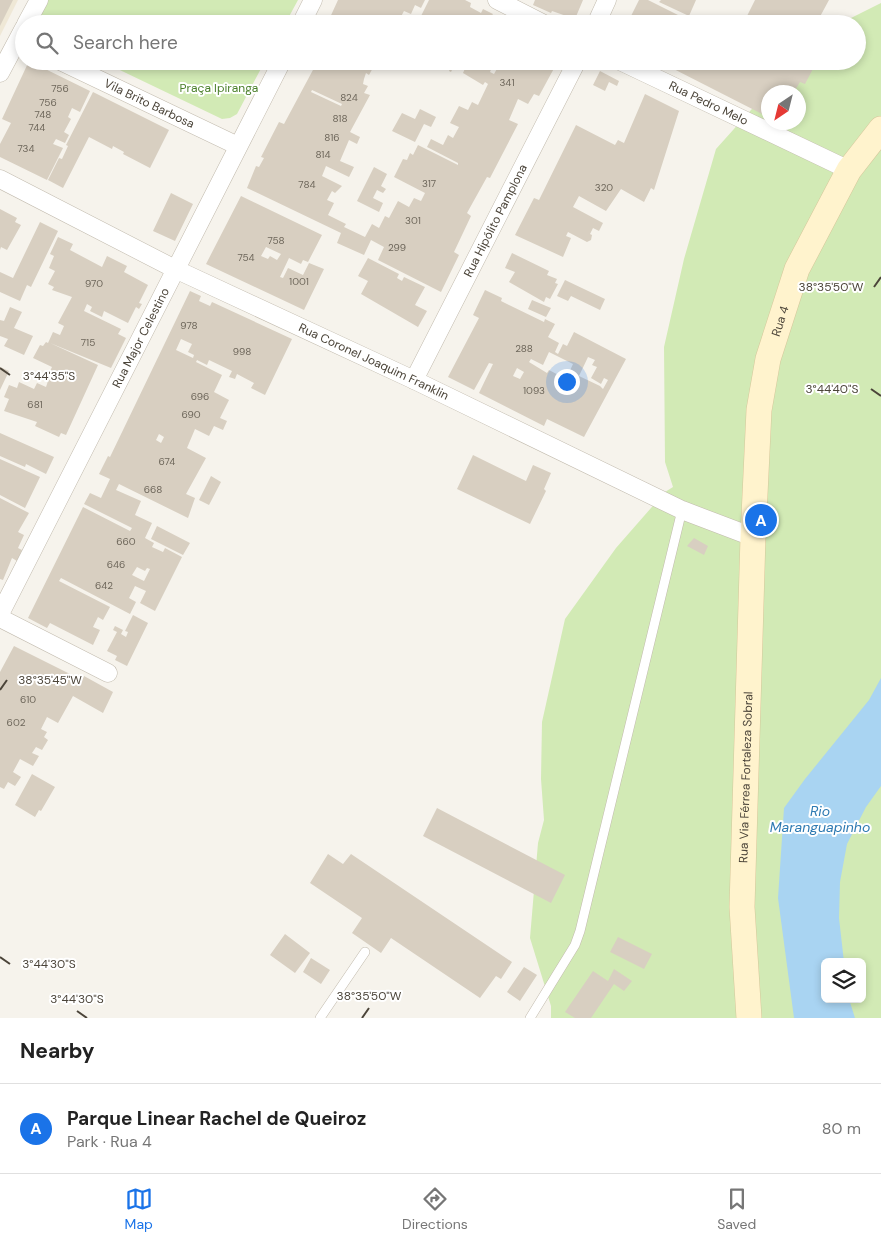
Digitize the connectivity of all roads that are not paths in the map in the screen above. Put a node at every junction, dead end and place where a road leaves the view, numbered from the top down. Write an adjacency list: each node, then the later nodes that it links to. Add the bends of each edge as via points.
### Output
1 (39, 0): 5 (street)
2 (313, 0): 6 (street)
3 (497, 0): 7 (street)
4 (607, 0): 8 (street)
5 (31, 15)
6 (306, 15)
7 (526, 15)
8 (600, 15)
9 (15, 49): 14 (street)
10 (79, 70): 16 (street, Vila Brito Barbosa)
11 (277, 70): 16 (street, Rua Major Celestino)
12 (572, 70): 20 (street, Rua Hipólito Pamplona)
13 (639, 70): 17 (street, Rua Pedro Melo)
14 (0, 73)
15 (881, 129): 17 (main road, Rua 4)
16 (238, 146): 19 (street, Rua Major Celestino)
17 (849, 170): 22 (main road, Rua 4, via 797,269 768,359 759,410)
18 (0, 179): 19 (street, Rua Coronel Joaquim Franklin)
19 (175, 269): 20 (street, Rua Coronel Joaquim Franklin); 23 (street, Rua Major Celestino)
20 (414, 380): 21 (street, Rua Coronel Joaquim Franklin)
21 (682, 510): 22 (street, Rua Coronel Joaquim Franklin); 28 (lane, via 580,931 575,945)
22 (752, 537): 29 (main road, Rua Via Férrea Fortaleza Sobral, via 742,907)
23 (0, 614)
24 (0, 618): 25 (street)
25 (108, 673)
26 (365, 952): 27 (lane)
27 (323, 1017)
28 (530, 1018)
29 (749, 1018)

